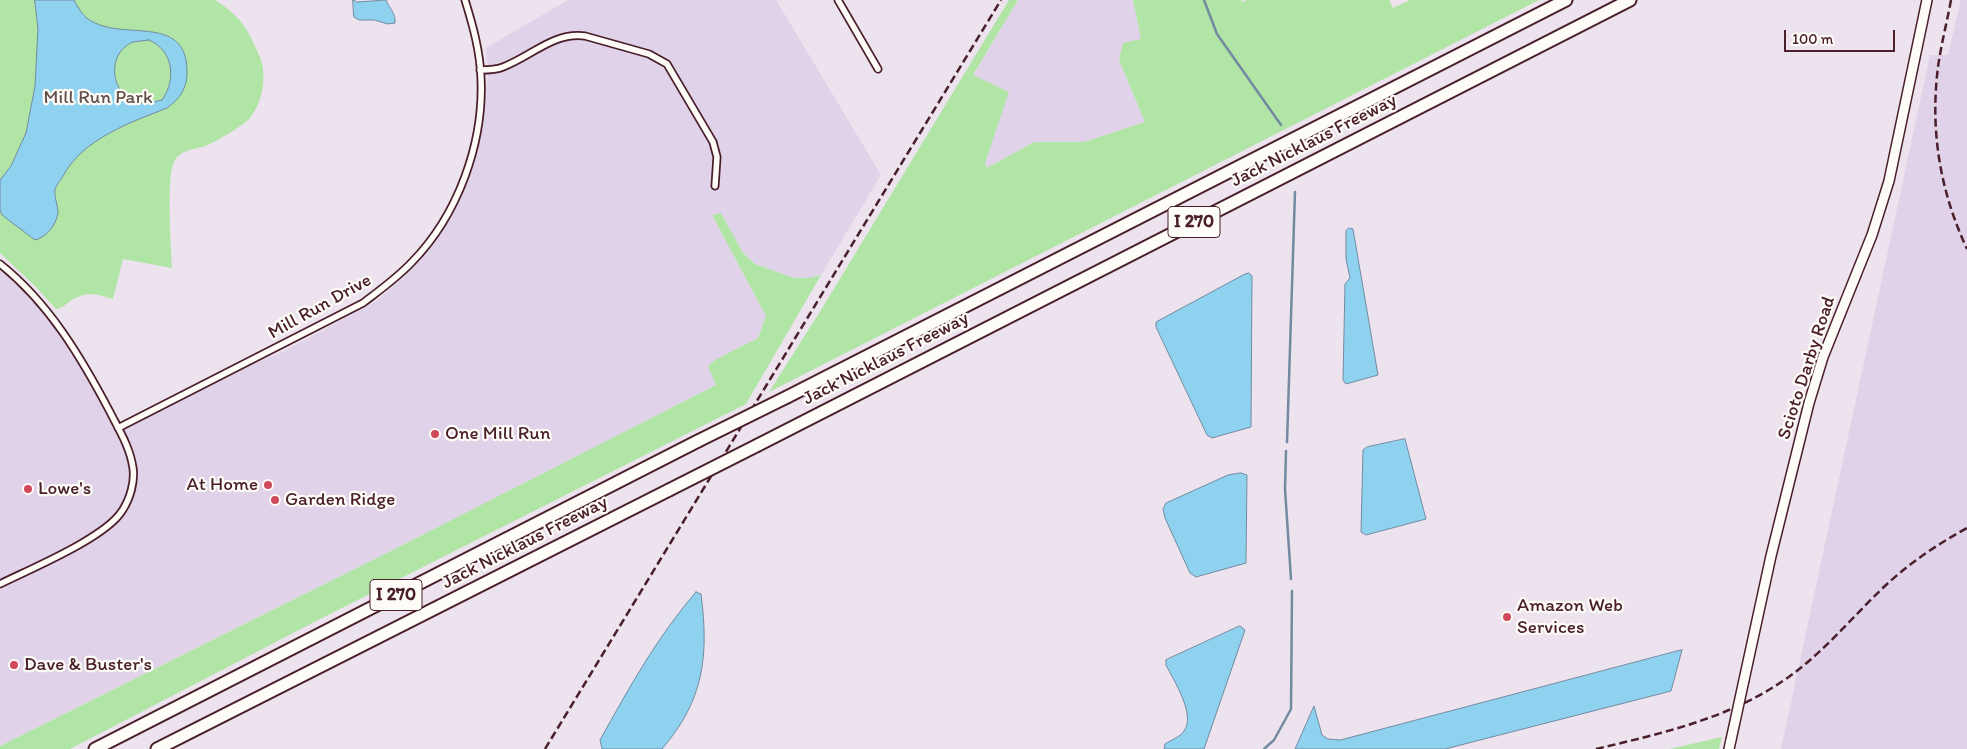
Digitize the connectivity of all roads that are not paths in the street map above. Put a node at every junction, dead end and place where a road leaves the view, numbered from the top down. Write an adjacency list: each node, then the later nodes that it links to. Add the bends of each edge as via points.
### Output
1 (465, 0): 7 (street, Mill Run Drive, via 474,28)
2 (838, 0): 6 (street)
3 (1566, 0): 13 (highway, Jack Nicklaus Freeway / I 270, bridge)
4 (1630, 0): 14 (highway, Jack Nicklaus Freeway / I 270, bridge)
5 (1927, 0): 12 (main road, Scioto Darby Road, bridge, via 1889,181 1872,236 1808,403)
6 (878, 69)
7 (480, 70): 8 (street, via 504,67 566,35 585,36 656,56 671,70 713,142 717,157); 10 (street, Mill Run Drive, via 481,87 472,154 458,194 436,233 390,284 363,303)
8 (715, 186)
9 (0, 264): 10 (street, via 44,308 65,335 89,372)
10 (118, 428): 11 (street, via 133,468 132,487 122,512 95,536)
11 (0, 584)
12 (1730, 744)
13 (95, 749)
14 (157, 749)

